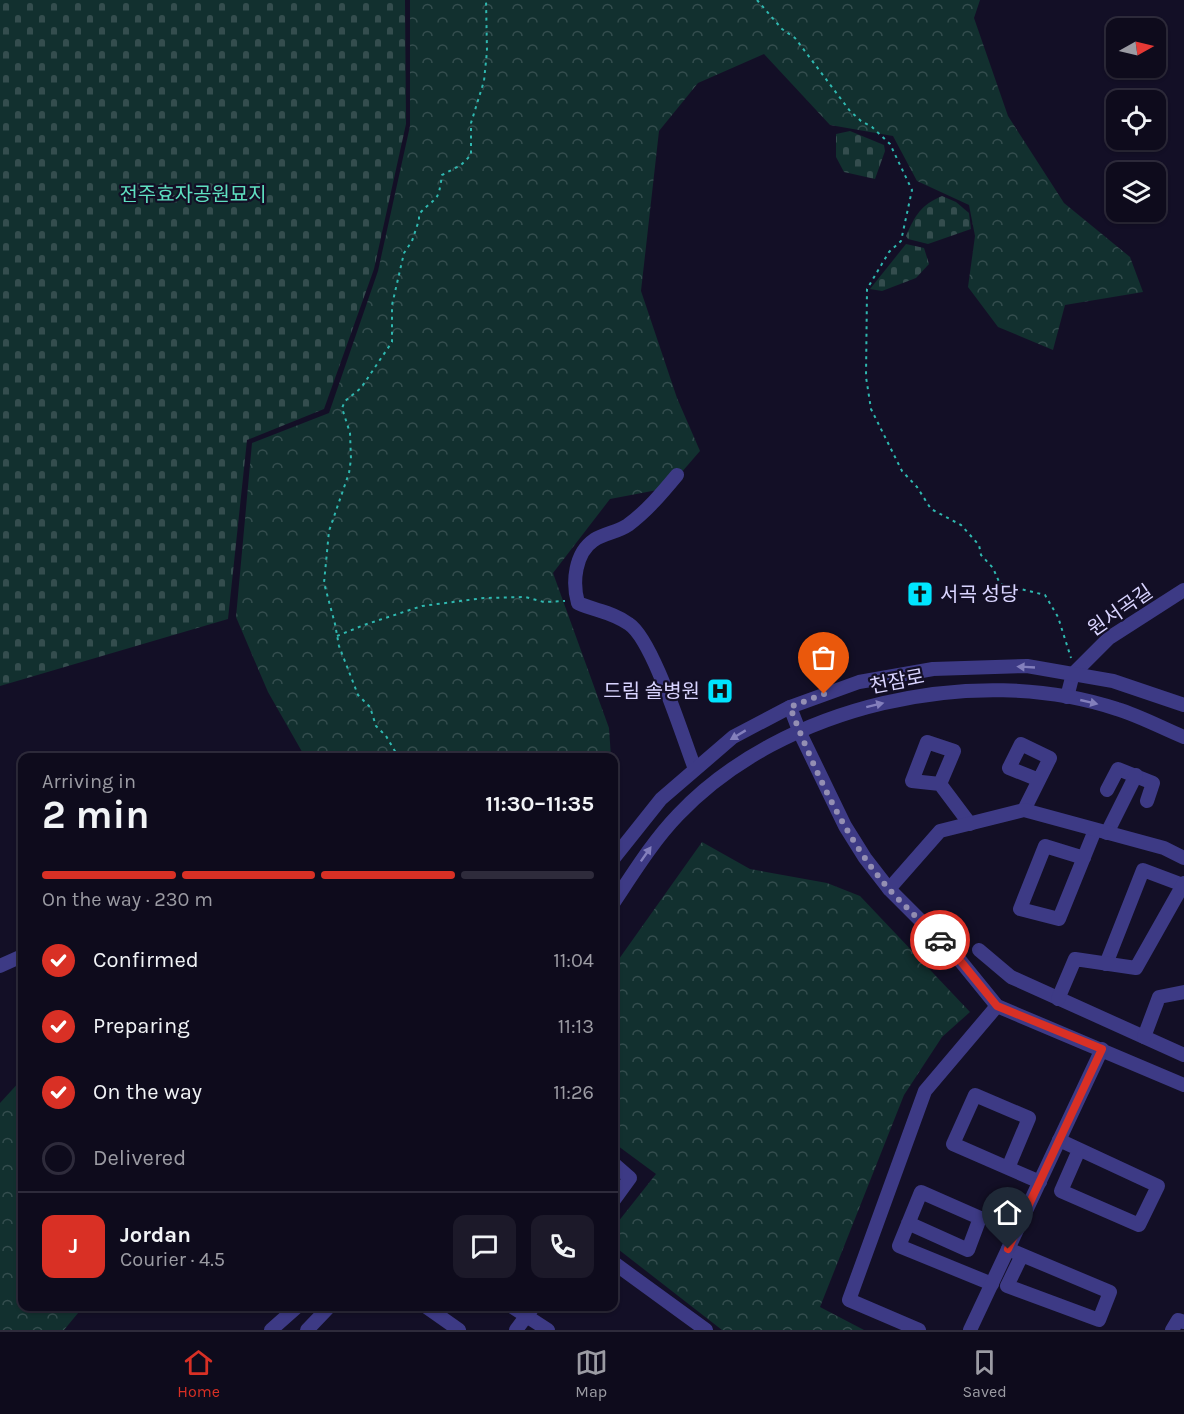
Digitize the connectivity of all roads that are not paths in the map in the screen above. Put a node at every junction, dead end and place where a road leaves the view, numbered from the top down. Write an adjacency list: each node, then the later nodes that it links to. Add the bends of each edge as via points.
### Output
1 (676, 475): 9 (street, via 662,495 626,526 594,540 582,552 575,576 578,603 610,613 642,637)
2 (1184, 590): 3 (street, 원서곡길, via 1109,638)
3 (1075, 672): 4 (street); 5 (street, 천잠로); 6 (street, 천잠로, one-way to 6, via 1027,666 933,669 859,682)
4 (1067, 697): 7 (street, 천잠로, one-way to 4, via 854,710 941,692 1000,690); 8 (street, 천잠로, one-way to 8, via 1117,709)
5 (1184, 705)
6 (790, 707): 7 (street); 9 (street, 천잠로, one-way to 9, via 733,737)
7 (800, 733): 22 (street, via 844,826); 23 (street, 천잠로, one-way to 7, via 679,814 744,760)
8 (1184, 737)
9 (694, 769): 18 (street, 천잠로)
10 (1136, 775): 13 (street, via 1118,769); 14 (street, via 1153,783); 17 (street)
11 (1039, 780): 15 (street)
12 (940, 784): 16 (street)
13 (1107, 790)
14 (1147, 801)
15 (1024, 810): 16 (street); 17 (street)
16 (970, 824): 22 (street, via 940,831)
17 (1101, 831): 19 (street); 20 (street, via 1164,848)
18 (618, 853)
19 (1084, 858): 19 (street, via 1059,919 1020,909 1045,846)
20 (1184, 858)
21 (1183, 884): 26 (street, via 1136,968); 26 (street, via 1143,870)
22 (889, 889): 30 (street, via 958,958)
23 (618, 896)
24 (979, 950): 29 (street, via 1011,977)
25 (18, 958): 27 (street)
26 (1106, 964): 29 (street, via 1075,959)
27 (0, 966)
28 (1184, 992): 31 (street, via 1160,997)
29 (1059, 999): 31 (street)
30 (997, 1006): 32 (street); 57 (street, via 925,1091 849,1300)
31 (1144, 1037): 33 (street)
32 (1102, 1049): 34 (street); 35 (street)
33 (1184, 1055)
34 (1184, 1085)
35 (1059, 1140): 36 (street); 39 (street)
36 (1079, 1149): 36 (street, via 1158,1186 1139,1225 1061,1191)
37 (618, 1168): 40 (street, via 630,1178)
38 (1008, 1168): 38 (street, via 953,1144 975,1095 1029,1118); 39 (street)
39 (1040, 1182): 42 (street)
40 (618, 1194)
41 (908, 1223): 41 (street, via 921,1192 980,1218 968,1250); 45 (street, via 898,1246)
42 (1008, 1249): 43 (street); 45 (street)
43 (1022, 1255): 43 (street, via 1110,1292 1099,1320 1007,1286)
44 (618, 1266): 56 (street)
45 (992, 1284): 58 (street)
46 (292, 1311): 51 (street)
47 (325, 1311): 52 (street)
48 (431, 1311): 53 (street)
49 (530, 1312): 54 (street); 55 (street)
50 (1184, 1322): 59 (street, via 1178,1320)
51 (271, 1330)
52 (307, 1330)
53 (459, 1330)
54 (516, 1330)
55 (548, 1330)
56 (706, 1330)
57 (920, 1330)
58 (970, 1330)
59 (1172, 1330)

